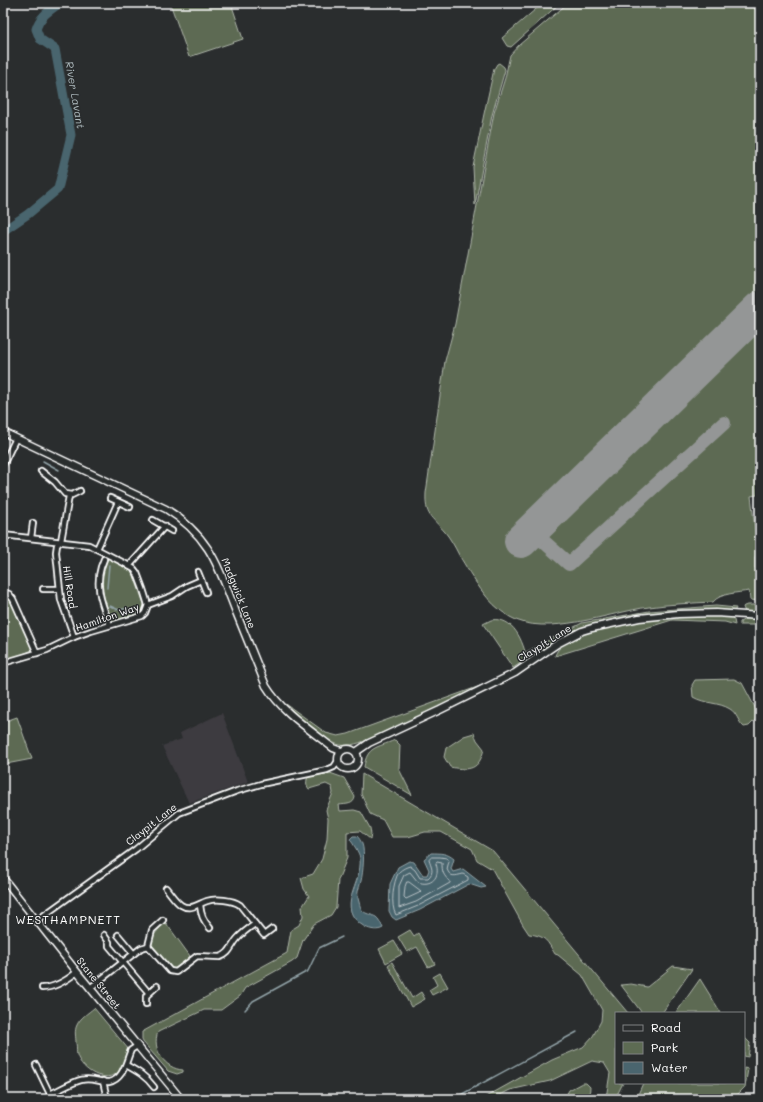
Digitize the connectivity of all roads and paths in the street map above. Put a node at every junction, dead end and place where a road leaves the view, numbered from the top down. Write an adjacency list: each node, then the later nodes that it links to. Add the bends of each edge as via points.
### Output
1 (3, 432): 2 (street, Madgwick Lane)
2 (16, 438): 3 (street); 32 (street, Madgwick Lane, via 166,509 184,521 206,544 217,563 266,686 273,697 280,706 333,748)
3 (3, 465)
4 (41, 471): 6 (street)
5 (80, 491): 6 (street)
6 (69, 496): 16 (street, Hill Road)
7 (110, 498): 8 (street)
8 (118, 502): 9 (street); 17 (street)
9 (130, 507)
10 (153, 520): 12 (street)
11 (33, 523): 15 (street)
12 (165, 526): 13 (street); 19 (street)
13 (172, 531)
14 (3, 535): 15 (street, Hamilton Way)
15 (31, 538): 16 (street, Hamilton Way)
16 (61, 541): 17 (street, Hamilton Way, via 89,545); 23 (street, Hill Road, via 56,548)
17 (97, 549): 19 (street, Hamilton Way)
18 (104, 558): 28 (street, via 98,579 101,599)
19 (129, 566): 26 (street, Hamilton Way, via 137,573)
20 (198, 572): 21 (street)
21 (201, 580): 25 (street); 26 (street, via 172,596)
22 (43, 589): 23 (street)
23 (60, 589): 29 (street, Hill Road, via 63,608)
24 (3, 592): 30 (street, via 13,599)
25 (206, 592)
26 (148, 605): 28 (street, Hamilton Way, via 142,616)
27 (760, 616): 33 (street, Claypit Lane, via 678,614 639,618 582,631 557,644 515,673 369,743)
28 (110, 625): 29 (street, Hamilton Way)
29 (74, 637): 30 (street, Hamilton Way)
30 (37, 653): 31 (street, Hamilton Way)
31 (3, 663)
32 (341, 751): 33 (street, via 349,748); 34 (street)
33 (356, 752): 34 (street, via 357,762 352,768 344,768)
34 (338, 761): 39 (street, Claypit Lane, via 334,767 327,770 236,791 179,813 136,849)
35 (3, 878): 39 (street, Stane Street)
36 (166, 888): 37 (street, via 182,906 189,908)
37 (200, 905): 40 (street, via 216,899 236,902); 41 (street, via 203,920)
38 (163, 920): 45 (street, via 152,930)
39 (36, 921): 48 (street, Stane Street)
40 (255, 924): 42 (street, via 264,935); 45 (street, via 236,939 232,948 223,956 197,956 176,972 170,971)
41 (210, 928)
42 (272, 928)
43 (104, 935): 47 (street, via 109,946)
44 (118, 935): 46 (street)
45 (148, 946): 46 (street)
46 (133, 953): 47 (street)
47 (123, 962): 51 (street); 52 (street)
48 (77, 972): 50 (street, via 66,980); 51 (street, Stane Street)
49 (157, 986): 52 (street)
50 (42, 988)
51 (90, 988): 54 (street, Stane Street)
52 (148, 992): 53 (street)
53 (146, 1004)
54 (137, 1046): 55 (street, via 131,1050); 60 (street, Stane Street)
55 (126, 1064): 57 (street, via 117,1078 109,1082); 58 (street, via 142,1074)
56 (36, 1065): 57 (street, via 50,1094 80,1080)
57 (103, 1081): 59 (street)
58 (154, 1087)
59 (107, 1099)
60 (181, 1099)

